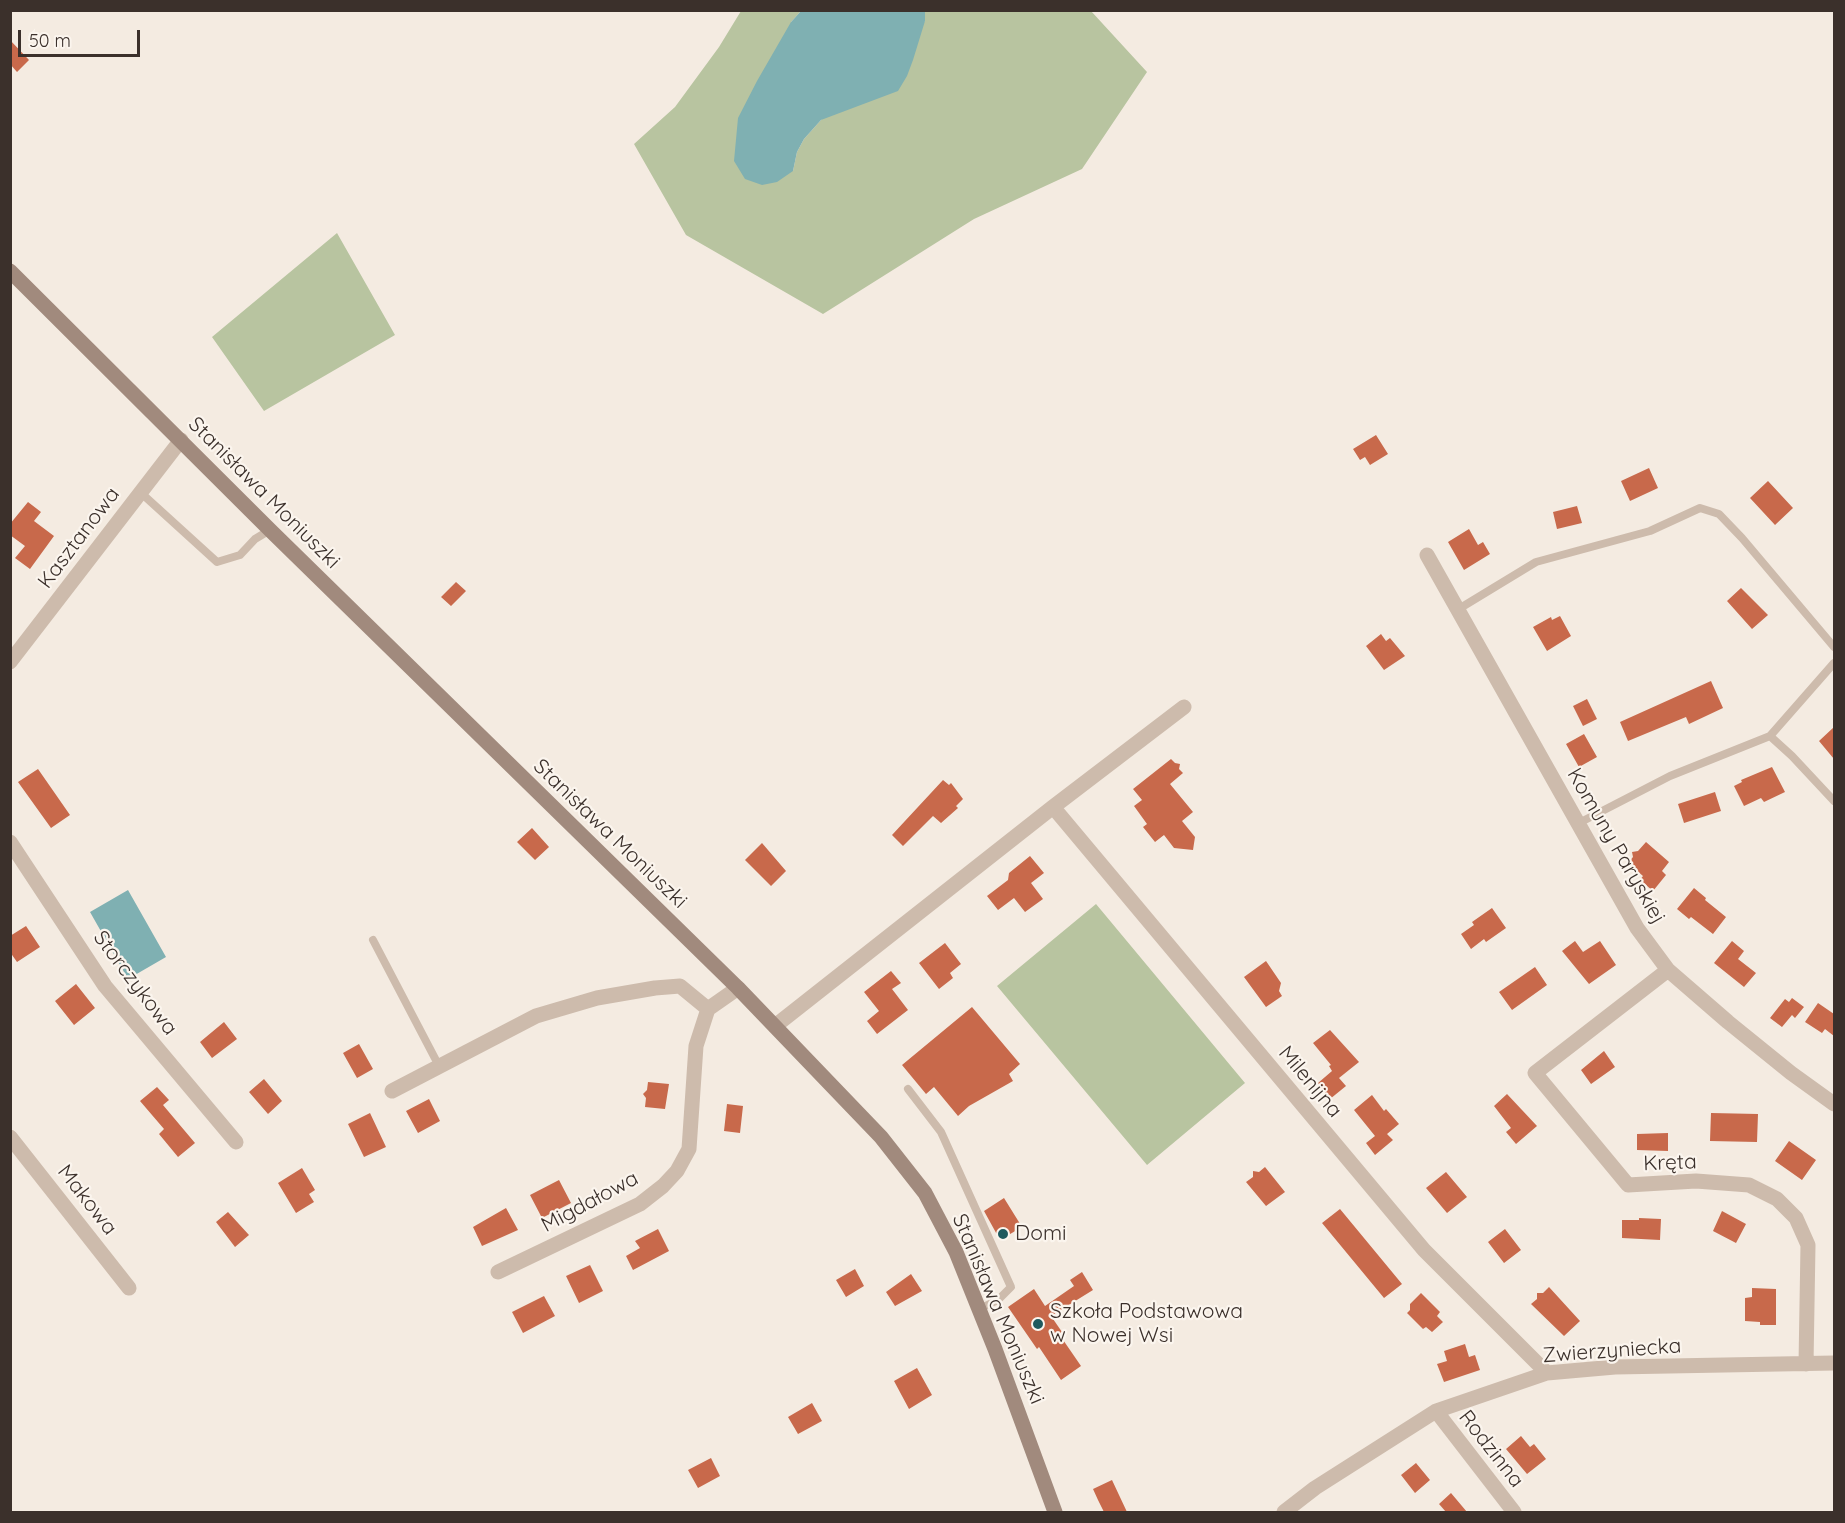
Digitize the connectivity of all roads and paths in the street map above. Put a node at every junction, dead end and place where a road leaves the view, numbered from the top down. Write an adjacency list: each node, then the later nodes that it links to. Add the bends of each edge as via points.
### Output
1 (10, 271): 2 (main road, Stanisława Moniuszki)
2 (181, 440): 3 (street, Kasztanowa); 4 (main road, Stanisława Moniuszki)
3 (140, 492): 4 (lane, via 217,562 240,555 255,538); 8 (street, Kasztanowa)
4 (270, 530): 18 (main road, Stanisława Moniuszki)
5 (1426, 555): 6 (street, Komuny Paryskiej)
6 (1457, 610): 7 (lane, via 1536,562 1650,531 1700,508 1719,514); 14 (street, Komuny Paryskiej)
7 (1834, 647)
8 (10, 662)
9 (1834, 663): 11 (lane)
10 (1184, 707): 13 (street)
11 (1770, 736): 12 (lane); 14 (lane, via 1670,776)
12 (1834, 801)
13 (1053, 807): 20 (street); 32 (street, Milenijna, via 1424,1250)
14 (1577, 824): 17 (street, Komuny Paryskiej, via 1636,928)
15 (10, 842): 26 (street, Storczykowa, via 105,986)
16 (373, 940): 21 (lane)
17 (1668, 970): 24 (street, Komuny Paryskiej, via 1782,1066); 31 (street, Kręta, via 1535,1073 1628,1185 1696,1181 1749,1185 1777,1199 1796,1218 1808,1245)
18 (738, 988): 19 (street); 20 (main road, Stanisława Moniuszki)
19 (708, 1009): 21 (street, via 680,986 597,998 536,1016); 27 (street, Migdałowa, via 696,1046 689,1149 677,1171 640,1204)
20 (775, 1026): 29 (main road, Stanisława Moniuszki, via 881,1137 925,1193 956,1252)
21 (439, 1066): 23 (street)
22 (908, 1089): 29 (lane, via 941,1132 1011,1287 998,1300)
23 (392, 1090)
24 (1834, 1104)
25 (10, 1137): 28 (street, Makowa)
26 (236, 1142)
27 (498, 1272)
28 (129, 1288)
29 (979, 1309): 34 (main road, Stanisława Moniuszki)
30 (1834, 1363): 31 (street, Zwierzyniecka)
31 (1806, 1364): 32 (street, Zwierzyniecka, via 1616,1367)
32 (1547, 1373): 33 (street, Zwierzyniecka)
33 (1436, 1411): 35 (street, Zwierzyniecka); 36 (street, Rodzinna)
34 (1055, 1512)
35 (1284, 1512)
36 (1514, 1512)

